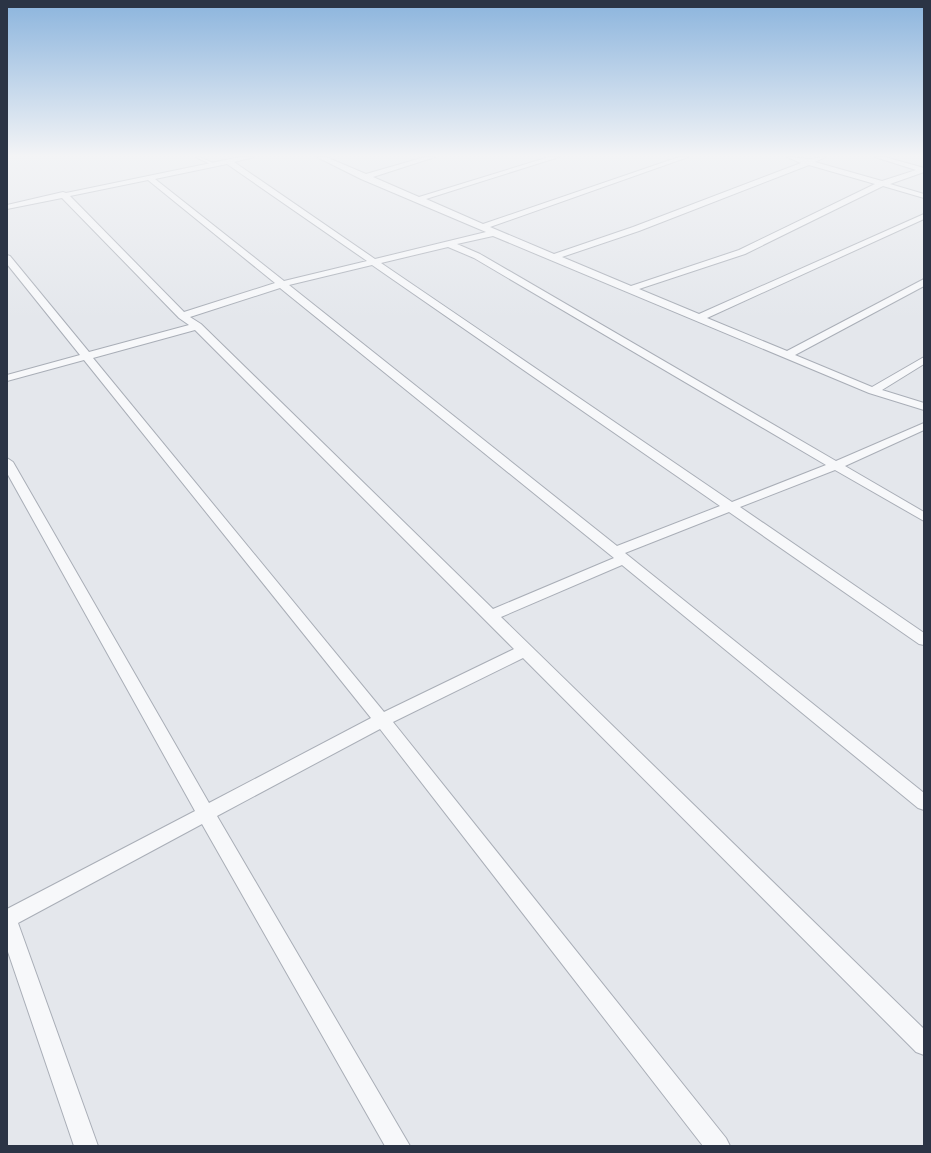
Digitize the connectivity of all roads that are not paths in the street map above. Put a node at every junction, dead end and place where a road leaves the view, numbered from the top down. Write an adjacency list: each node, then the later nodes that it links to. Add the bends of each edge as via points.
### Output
1 (79, 211): 18 (street)
2 (190, 211): 16 (street)
3 (300, 211): 14 (street)
4 (447, 211): 9 (street)
5 (527, 211): 9 (street)
6 (684, 211): 12 (street)
7 (827, 211): 17 (street, via 742,252)
8 (924, 216): 19 (street)
9 (483, 226): 10 (street)
10 (494, 233): 11 (street); 12 (street)
11 (449, 244): 14 (street); 29 (street, via 477,256)
12 (553, 257): 17 (street)
13 (7, 258): 22 (street)
14 (373, 261): 16 (street); 30 (street)
15 (924, 282): 21 (street)
16 (282, 284): 18 (street); 32 (street)
17 (631, 289): 19 (street)
18 (182, 316): 20 (street)
19 (699, 318): 21 (street)
20 (197, 326): 22 (street); 33 (street)
21 (787, 355): 25 (street)
22 (87, 356): 24 (street); 36 (street)
23 (924, 360): 25 (street)
24 (7, 378)
25 (874, 391): 26 (street)
26 (924, 407)
27 (924, 426): 29 (street)
28 (7, 462): 38 (street)
29 (836, 465): 30 (street); 31 (street)
30 (730, 507): 32 (street); 34 (street)
31 (924, 517)
32 (619, 555): 33 (street); 37 (street)
33 (490, 616): 35 (street)
34 (924, 640)
35 (525, 650): 36 (street); 40 (street)
36 (382, 720): 38 (street); 43 (street)
37 (924, 802)
38 (206, 814): 39 (street); 42 (street)
39 (7, 919): 41 (street)
40 (924, 1044)
41 (86, 1146)
42 (398, 1146)
43 (718, 1146)

